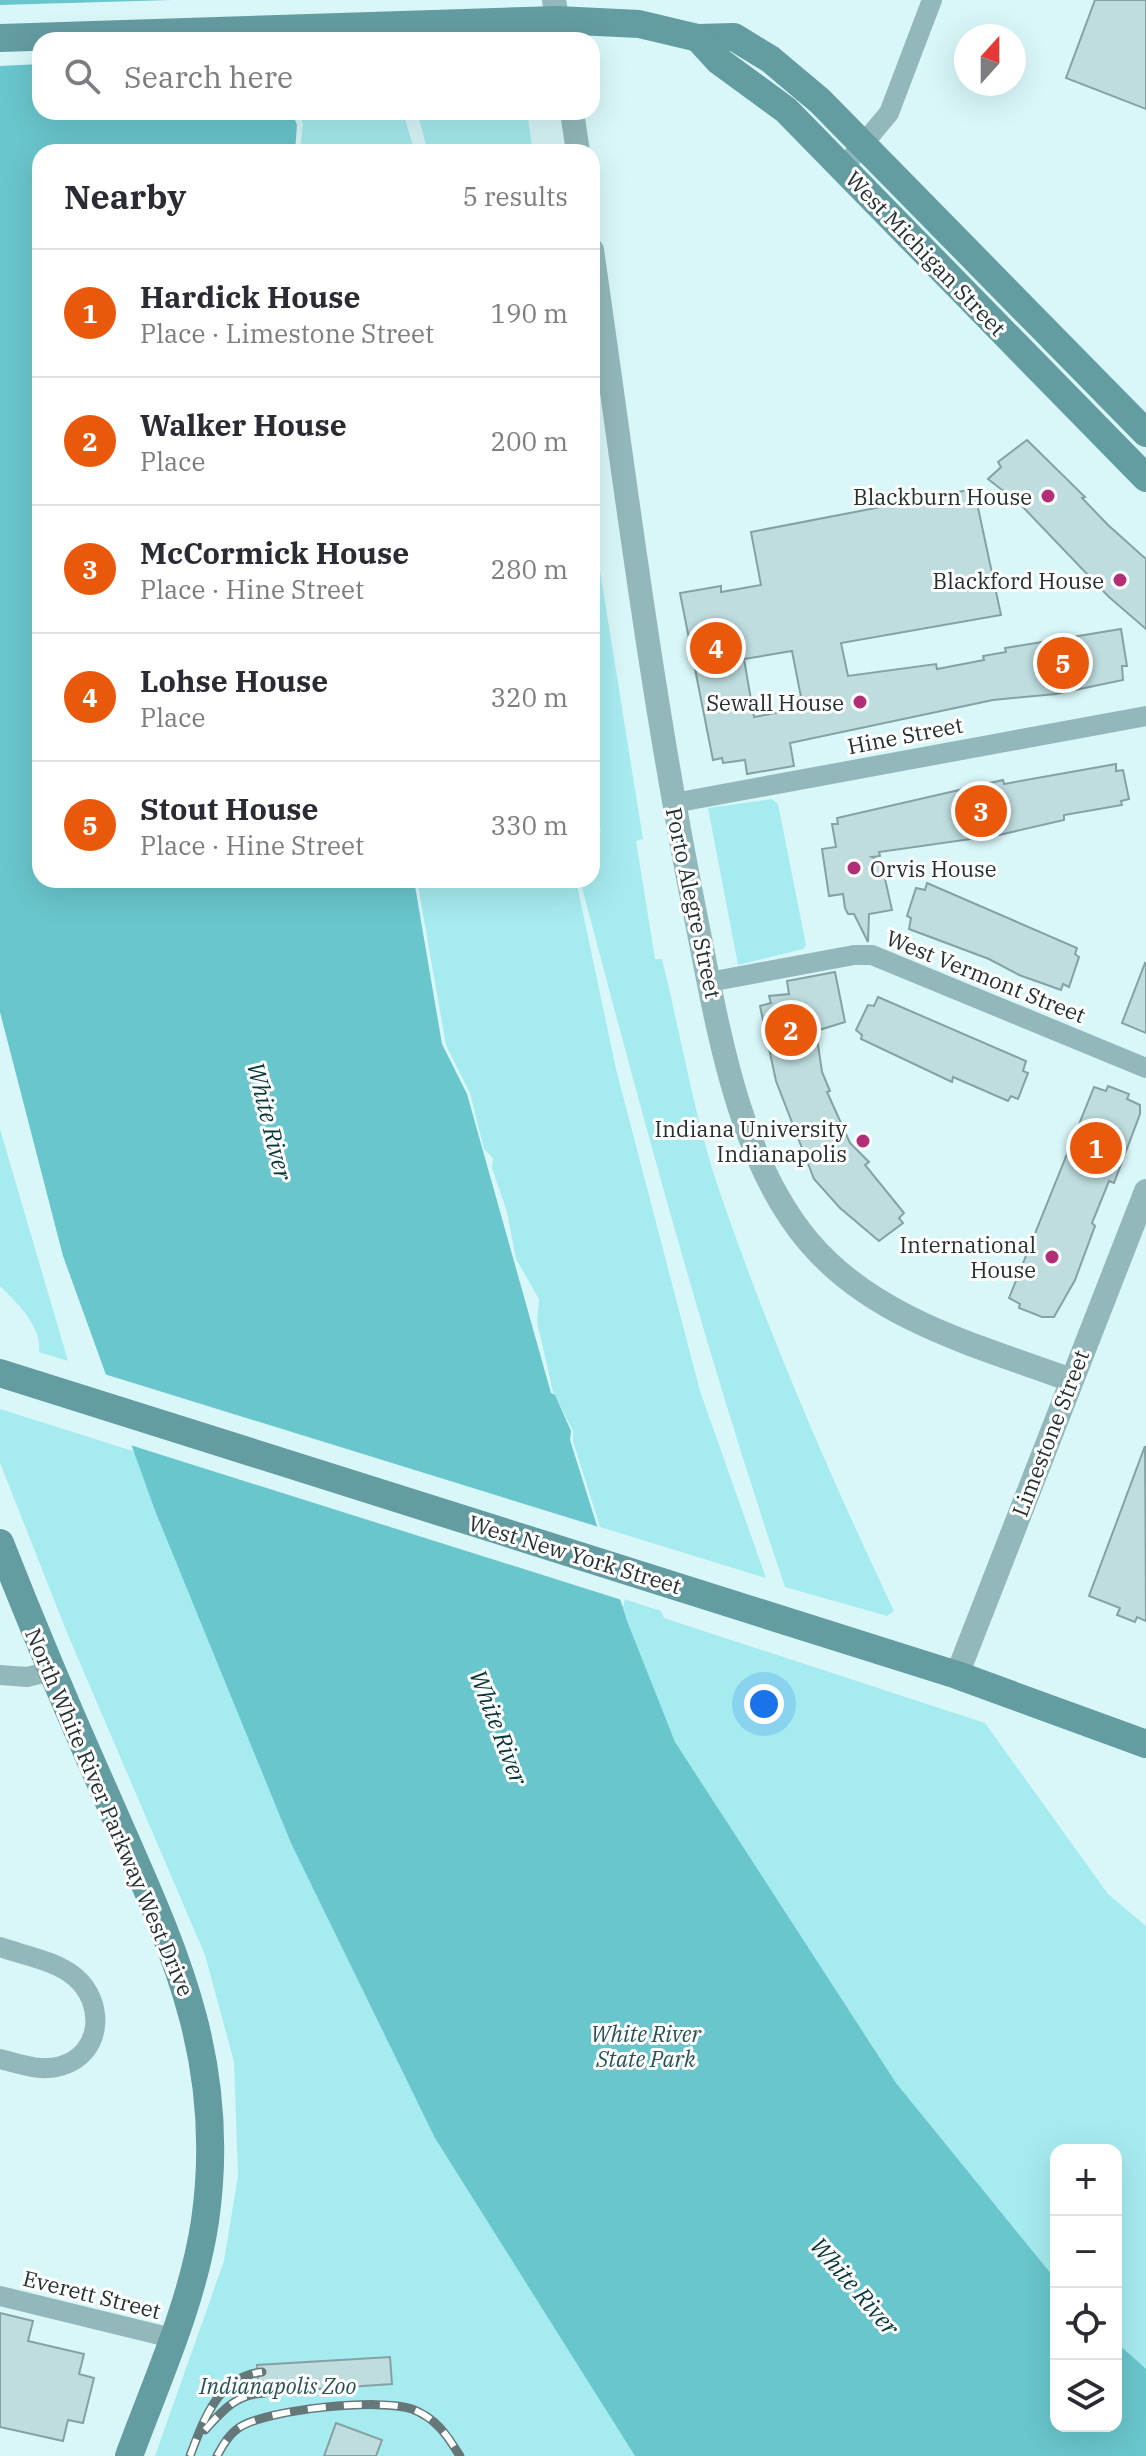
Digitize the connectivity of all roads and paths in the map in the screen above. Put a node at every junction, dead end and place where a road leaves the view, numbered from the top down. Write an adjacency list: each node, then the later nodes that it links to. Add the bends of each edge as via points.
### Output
1 (932, 0): 9 (street, via 889,113)
2 (557, 20): 3 (main road, West Michigan Street); 6 (main road, West Michigan Street, via 639,24)
3 (181, 32)
4 (32, 37): 5 (main road, West Michigan Street)
5 (0, 38)
6 (698, 38): 9 (main road, West Michigan Street, via 734,37 770,59); 10 (main road, West Michigan Street, via 719,61 786,110)
7 (573, 120): 8 (street)
8 (577, 144)
9 (865, 145): 10 (street); 12 (main road, West Michigan Street)
10 (843, 168): 13 (main road, West Michigan Street)
11 (600, 304): 15 (street, Porto Alegre Street)
12 (1146, 433)
13 (1146, 478)
14 (1146, 716): 15 (street, Hine Street)
15 (674, 803): 16 (street, Porto Alegre Street)
16 (709, 982): 17 (street, West Vermont Street, via 872,955); 20 (street, Porto Alegre Street, via 754,1149 771,1188 810,1243 850,1281 891,1309)
17 (1146, 1068)
18 (1146, 1191): 20 (street, Limestone Street)
19 (10, 1376): 24 (main road, West New York Street)
20 (1071, 1380): 24 (street, Limestone Street)
21 (0, 1543): 22 (main road, North White River Parkway West Drive)
22 (51, 1671): 23 (street, via 27,1677); 29 (main road, North White River Parkway West Drive, via 180,1966 202,2052 207,2208)
23 (0, 1675)
24 (957, 1675): 25 (main road, West New York Street)
25 (1146, 1744)
26 (0, 1947): 27 (street, via 76,1977 94,2002 97,2017 95,2033 82,2053 61,2066 46,2069)
27 (0, 2059)
28 (0, 2296): 29 (street, Everett Street)
29 (172, 2338): 30 (main road, North White River Parkway West Drive)
30 (129, 2456)

